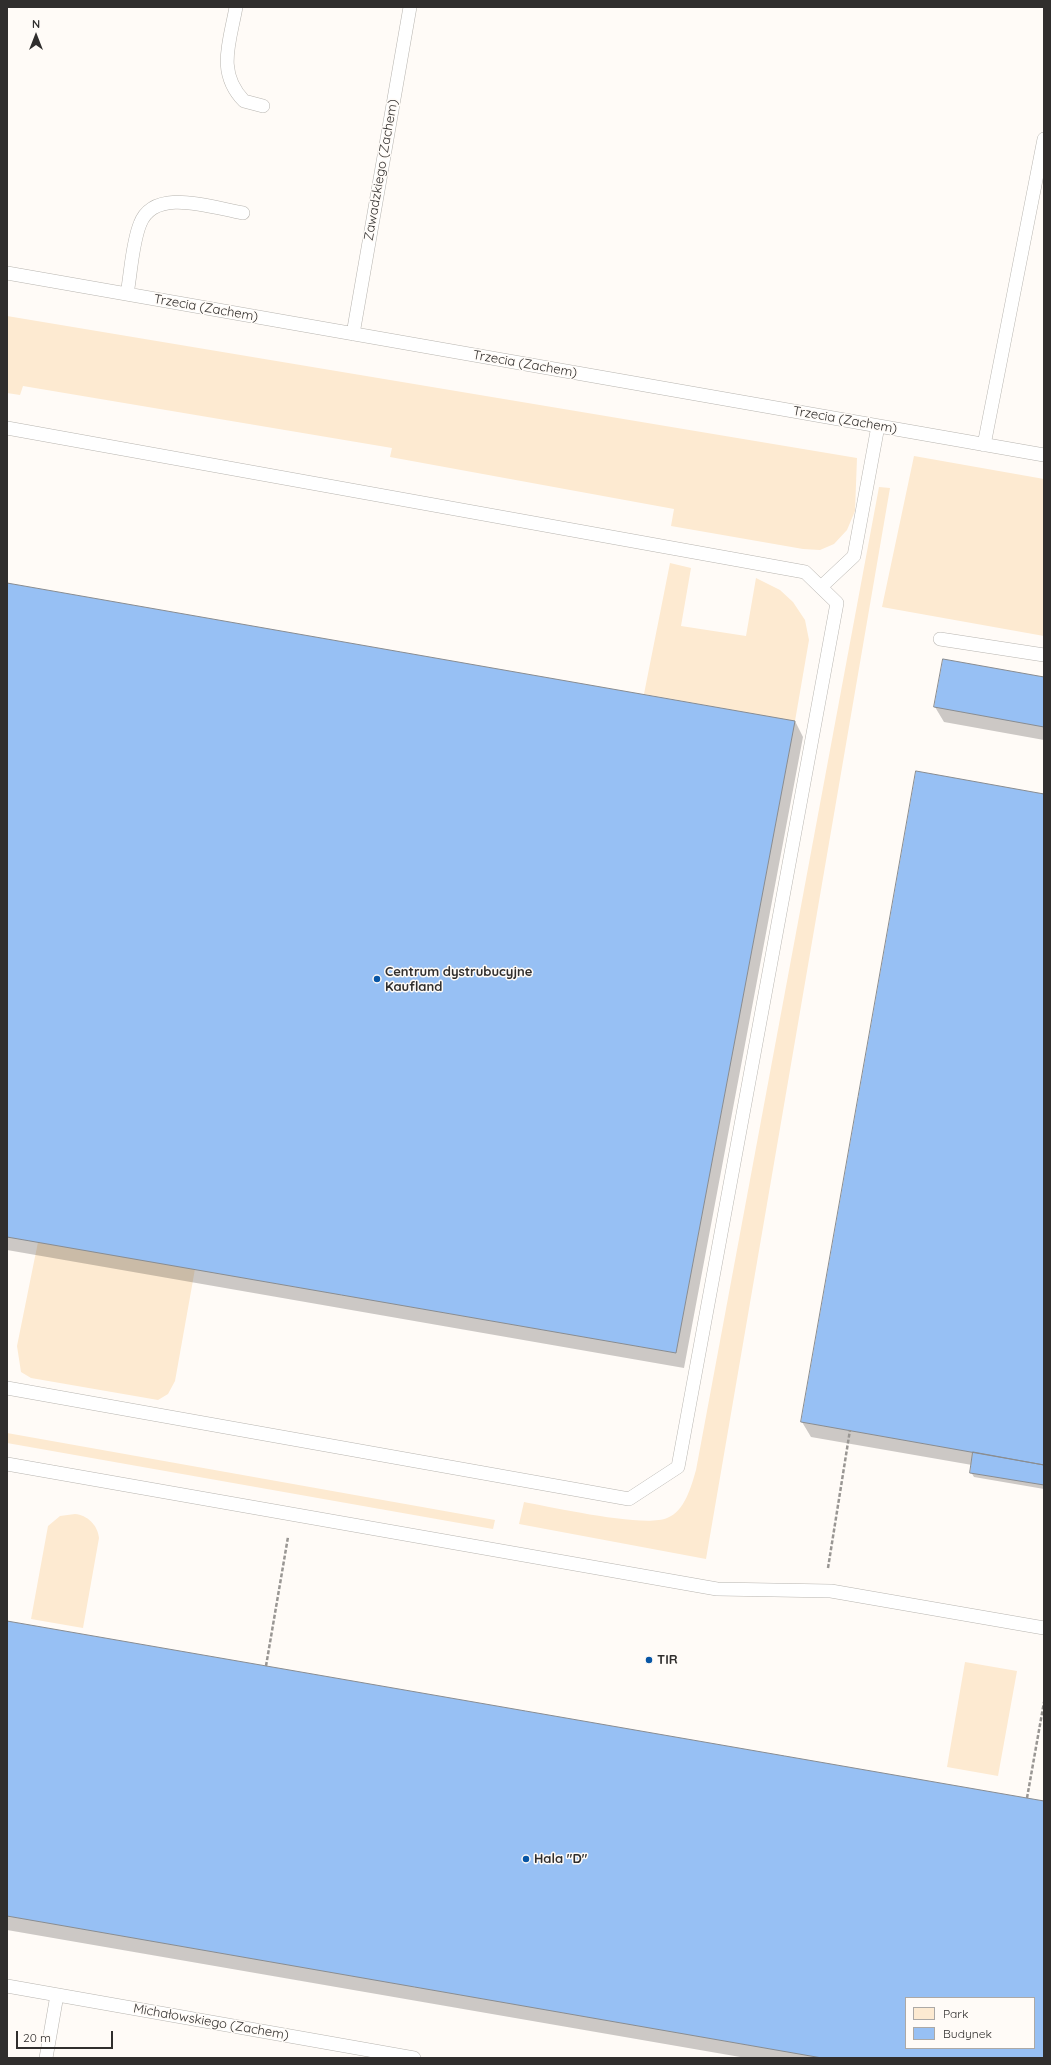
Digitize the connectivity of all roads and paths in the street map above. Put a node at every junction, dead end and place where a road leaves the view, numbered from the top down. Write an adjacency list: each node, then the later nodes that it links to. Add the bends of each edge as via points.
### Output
1 (236, 7): 3 (lane, via 226,61 227,73 231,84 244,101)
2 (410, 7): 9 (lane, Zawadzkiego (Zachem))
3 (263, 106)
4 (1044, 139): 5 (lane)
5 (1041, 167): 12 (lane)
6 (242, 213): 8 (lane, via 176,202 163,203 153,208 140,224)
7 (7, 272): 8 (lane, Trzecia (Zachem))
8 (127, 294): 9 (lane, Trzecia (Zachem))
9 (353, 334): 10 (lane, Trzecia (Zachem))
10 (878, 426): 12 (lane, Trzecia (Zachem)); 14 (lane, via 854,556)
11 (7, 428): 14 (lane, via 805,572)
12 (984, 445): 13 (lane, Trzecia (Zachem))
13 (1044, 455)
14 (821, 587): 17 (lane, via 837,602 678,1467 629,1500)
15 (940, 639): 16 (lane)
16 (1044, 655)
17 (7, 1388)
18 (850, 1430): 21 (path)
19 (7, 1464): 20 (lane)
20 (292, 1515): 22 (lane, via 717,1589 831,1591); 23 (path)
21 (827, 1572)
22 (1044, 1628)
23 (266, 1666)
24 (1044, 1702): 25 (path)
25 (1027, 1798)
26 (7, 1986): 27 (lane, Michałowskiego (Zachem))
27 (57, 1995): 28 (lane); 29 (lane, Michałowskiego (Zachem))
28 (46, 2058)
29 (414, 2058)

